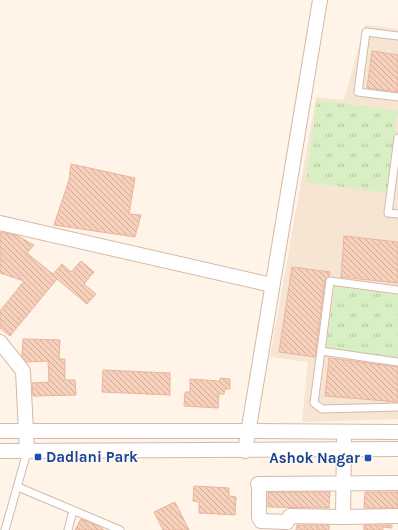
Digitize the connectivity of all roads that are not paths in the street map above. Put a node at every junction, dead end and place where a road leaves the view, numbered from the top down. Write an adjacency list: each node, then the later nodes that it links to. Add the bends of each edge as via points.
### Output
1 (320, 0): 7 (street)
2 (398, 36): 3 (lane, via 366,32 358,92)
3 (398, 97)
4 (398, 138): 5 (lane, via 388,213)
5 (398, 214)
6 (0, 223): 7 (street)
7 (272, 285): 13 (street)
8 (398, 290): 10 (lane, via 330,281)
9 (0, 342): 15 (street, via 23,371)
10 (321, 351): 11 (lane); 12 (lane, via 314,403 322,409)
11 (398, 362)
12 (398, 407)
13 (248, 430): 15 (street); 16 (street); 21 (street)
14 (0, 431): 15 (street)
15 (26, 432): 22 (street)
16 (344, 432): 17 (street); 18 (street)
17 (398, 432)
18 (343, 449): 19 (street); 21 (street); 24 (street)
19 (398, 449)
20 (0, 451): 22 (street)
21 (245, 451): 22 (street)
22 (27, 452): 25 (lane)
23 (398, 483): 24 (street)
24 (343, 484): 28 (street); 30 (street, via 258,488 261,521)
25 (18, 487): 26 (lane); 31 (lane)
26 (73, 511): 32 (lane); 33 (lane)
27 (398, 516): 29 (street)
28 (343, 517): 29 (street); 30 (street, via 290,516)
29 (360, 523)
30 (290, 526)
31 (5, 530)
32 (68, 530)
33 (120, 530)

